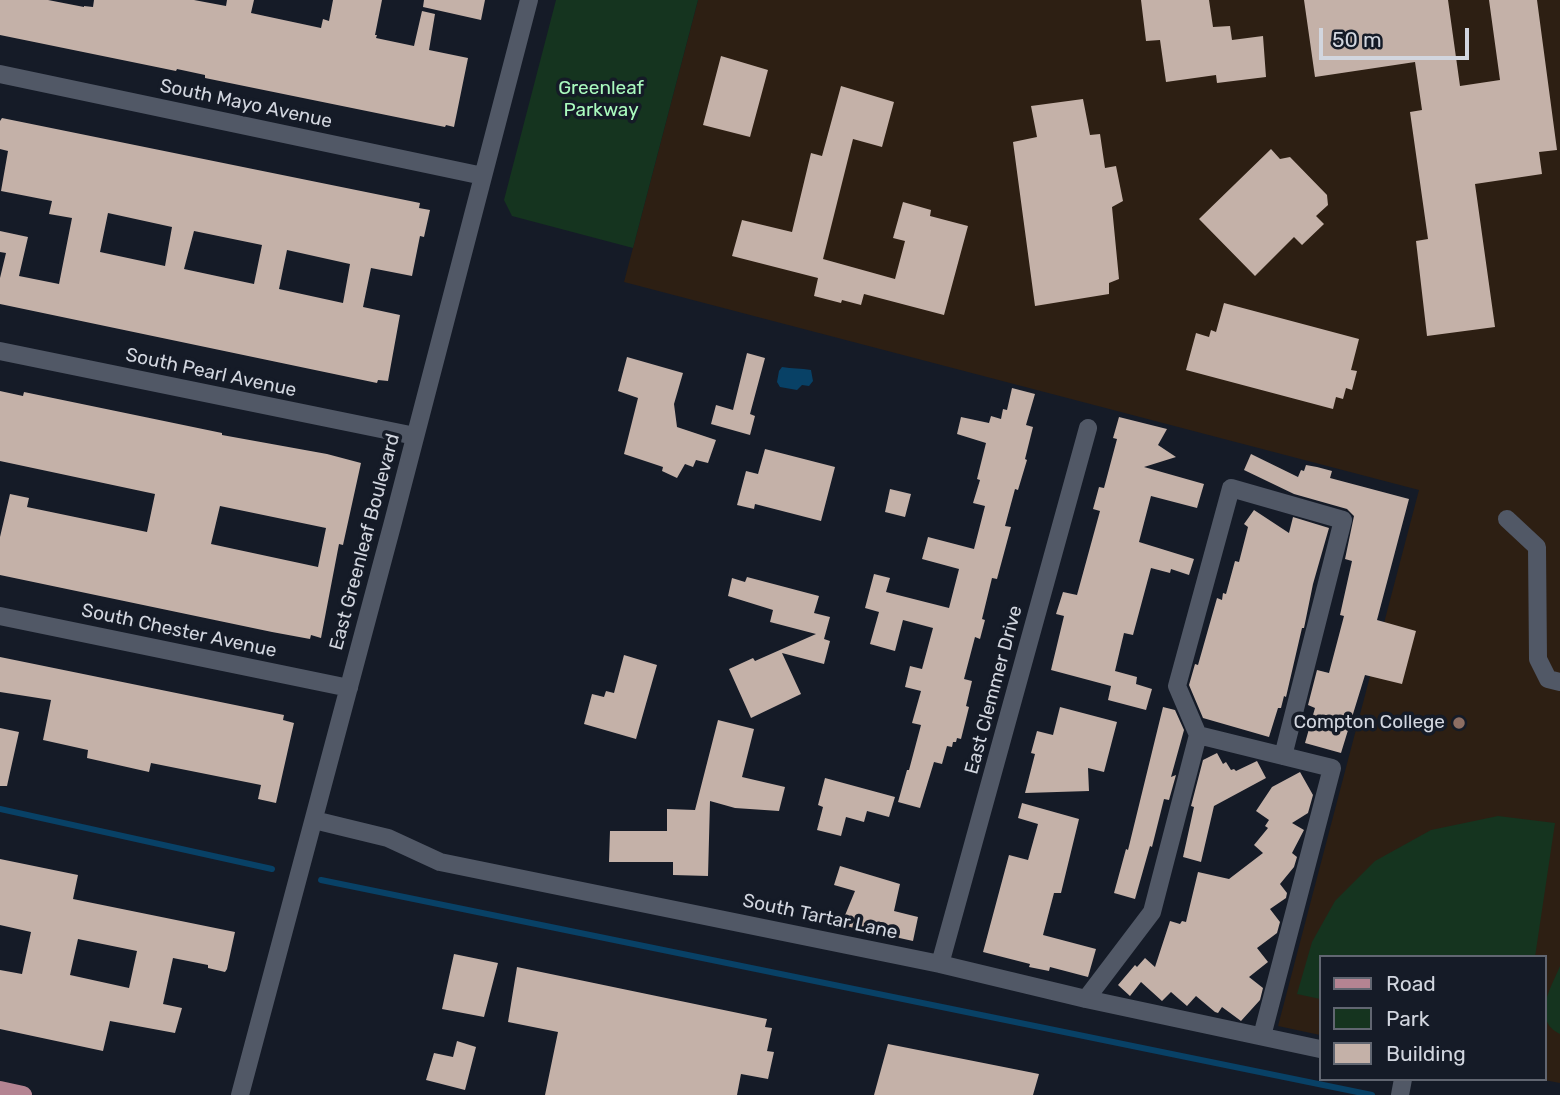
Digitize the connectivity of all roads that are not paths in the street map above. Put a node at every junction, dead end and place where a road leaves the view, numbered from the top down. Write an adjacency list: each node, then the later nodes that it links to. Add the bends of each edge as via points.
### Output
1 (529, 0): 3 (street, East Greenleaf Boulevard)
2 (0, 74): 3 (street, South Mayo Avenue)
3 (483, 176): 6 (street, East Greenleaf Boulevard)
4 (0, 351): 6 (street, South Pearl Avenue)
5 (1088, 428): 14 (street, East Clemmer Drive)
6 (415, 436): 10 (street, East Greenleaf Boulevard)
7 (1507, 519): 9 (street, via 1536,547 1538,659 1548,679)
8 (0, 616): 10 (street, South Chester Avenue)
9 (1560, 682)
10 (348, 688): 13 (street, East Greenleaf Boulevard)
11 (1198, 735): 12 (street); 12 (street, via 1177,686 1231,488 1343,520); 15 (street, via 1152,912)
12 (1283, 756): 16 (street, via 1332,768)
13 (314, 820): 14 (street, South Tartar Lane, via 388,838 440,862); 20 (street, East Greenleaf Boulevard)
14 (940, 964): 15 (street, South Tartar Lane)
15 (1086, 999): 16 (street, South Tartar Lane)
16 (1262, 1036): 17 (street, South Tartar Lane)
17 (1318, 1049)
18 (0, 1090): 19 (main road)
19 (23, 1095)
20 (240, 1095)

